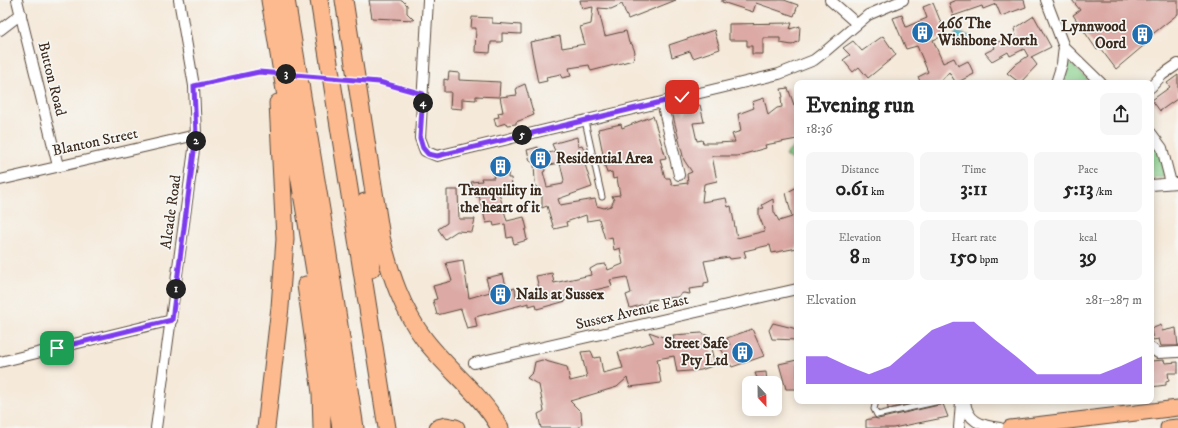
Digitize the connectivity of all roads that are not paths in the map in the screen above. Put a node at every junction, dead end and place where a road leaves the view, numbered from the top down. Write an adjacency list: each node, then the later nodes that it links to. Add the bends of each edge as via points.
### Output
1 (17, 0): 12 (street, Button Road)
2 (180, 0): 24 (street, Alcade Road, via 194,86)
3 (266, 0): 47 (highway, via 278,104 285,239)
4 (270, 0): 22 (highway)
5 (286, 0): 51 (highway, via 322,210)
6 (319, 0): 39 (highway)
7 (344, 0): 16 (highway)
8 (428, 0): 23 (street, via 421,144 428,154 437,156)
9 (830, 0): 13 (street)
10 (903, 0): 13 (street, via 870,13)
11 (1046, 0): 15 (street)
12 (21, 14): 14 (street); 26 (street, Button Road)
13 (856, 23): 21 (street, via 824,53 805,64 768,76)
14 (0, 30)
15 (1064, 47): 18 (street); 19 (street)
16 (354, 62): 39 (highway); 55 (highway, via 381,237 404,306 424,339 482,401)
17 (1178, 64): 20 (street)
18 (1057, 80)
19 (1098, 80)
20 (1154, 84)
21 (662, 102): 23 (street); 27 (street)
22 (289, 108): 38 (highway, via 307,289); 50 (highway)
23 (584, 121): 31 (lane)
24 (196, 136): 26 (street, Blanton Street); 33 (street, Alcade Road)
25 (1154, 137): 29 (street, via 1162,148)
26 (58, 166): 28 (street, Blanton Street)
27 (679, 175)
28 (0, 180)
29 (1175, 183): 30 (street)
30 (1154, 185)
31 (602, 197)
32 (794, 290): 37 (street, Sussex Avenue East)
33 (172, 320): 36 (street); 46 (street, Alcade Road)
34 (1154, 350): 35 (street, via 1158,353)
35 (1178, 352)
36 (0, 362)
37 (474, 363)
38 (321, 393): 48 (highway); 49 (highway)
39 (382, 398): 52 (highway)
40 (875, 404): 41 (lane, via 874,409 877,415)
41 (926, 404)
42 (961, 404): 56 (street)
43 (966, 404): 57 (street, via 974,421)
44 (1178, 408): 58 (main road)
45 (1178, 427): 59 (main road)
46 (156, 428)
47 (266, 428)
48 (322, 428)
49 (330, 428)
50 (340, 428)
51 (355, 428)
52 (387, 428)
53 (438, 428): 54 (highway)
54 (456, 428)
55 (500, 428)
56 (959, 428)
57 (1000, 428)
58 (1010, 428)
59 (1168, 428)

